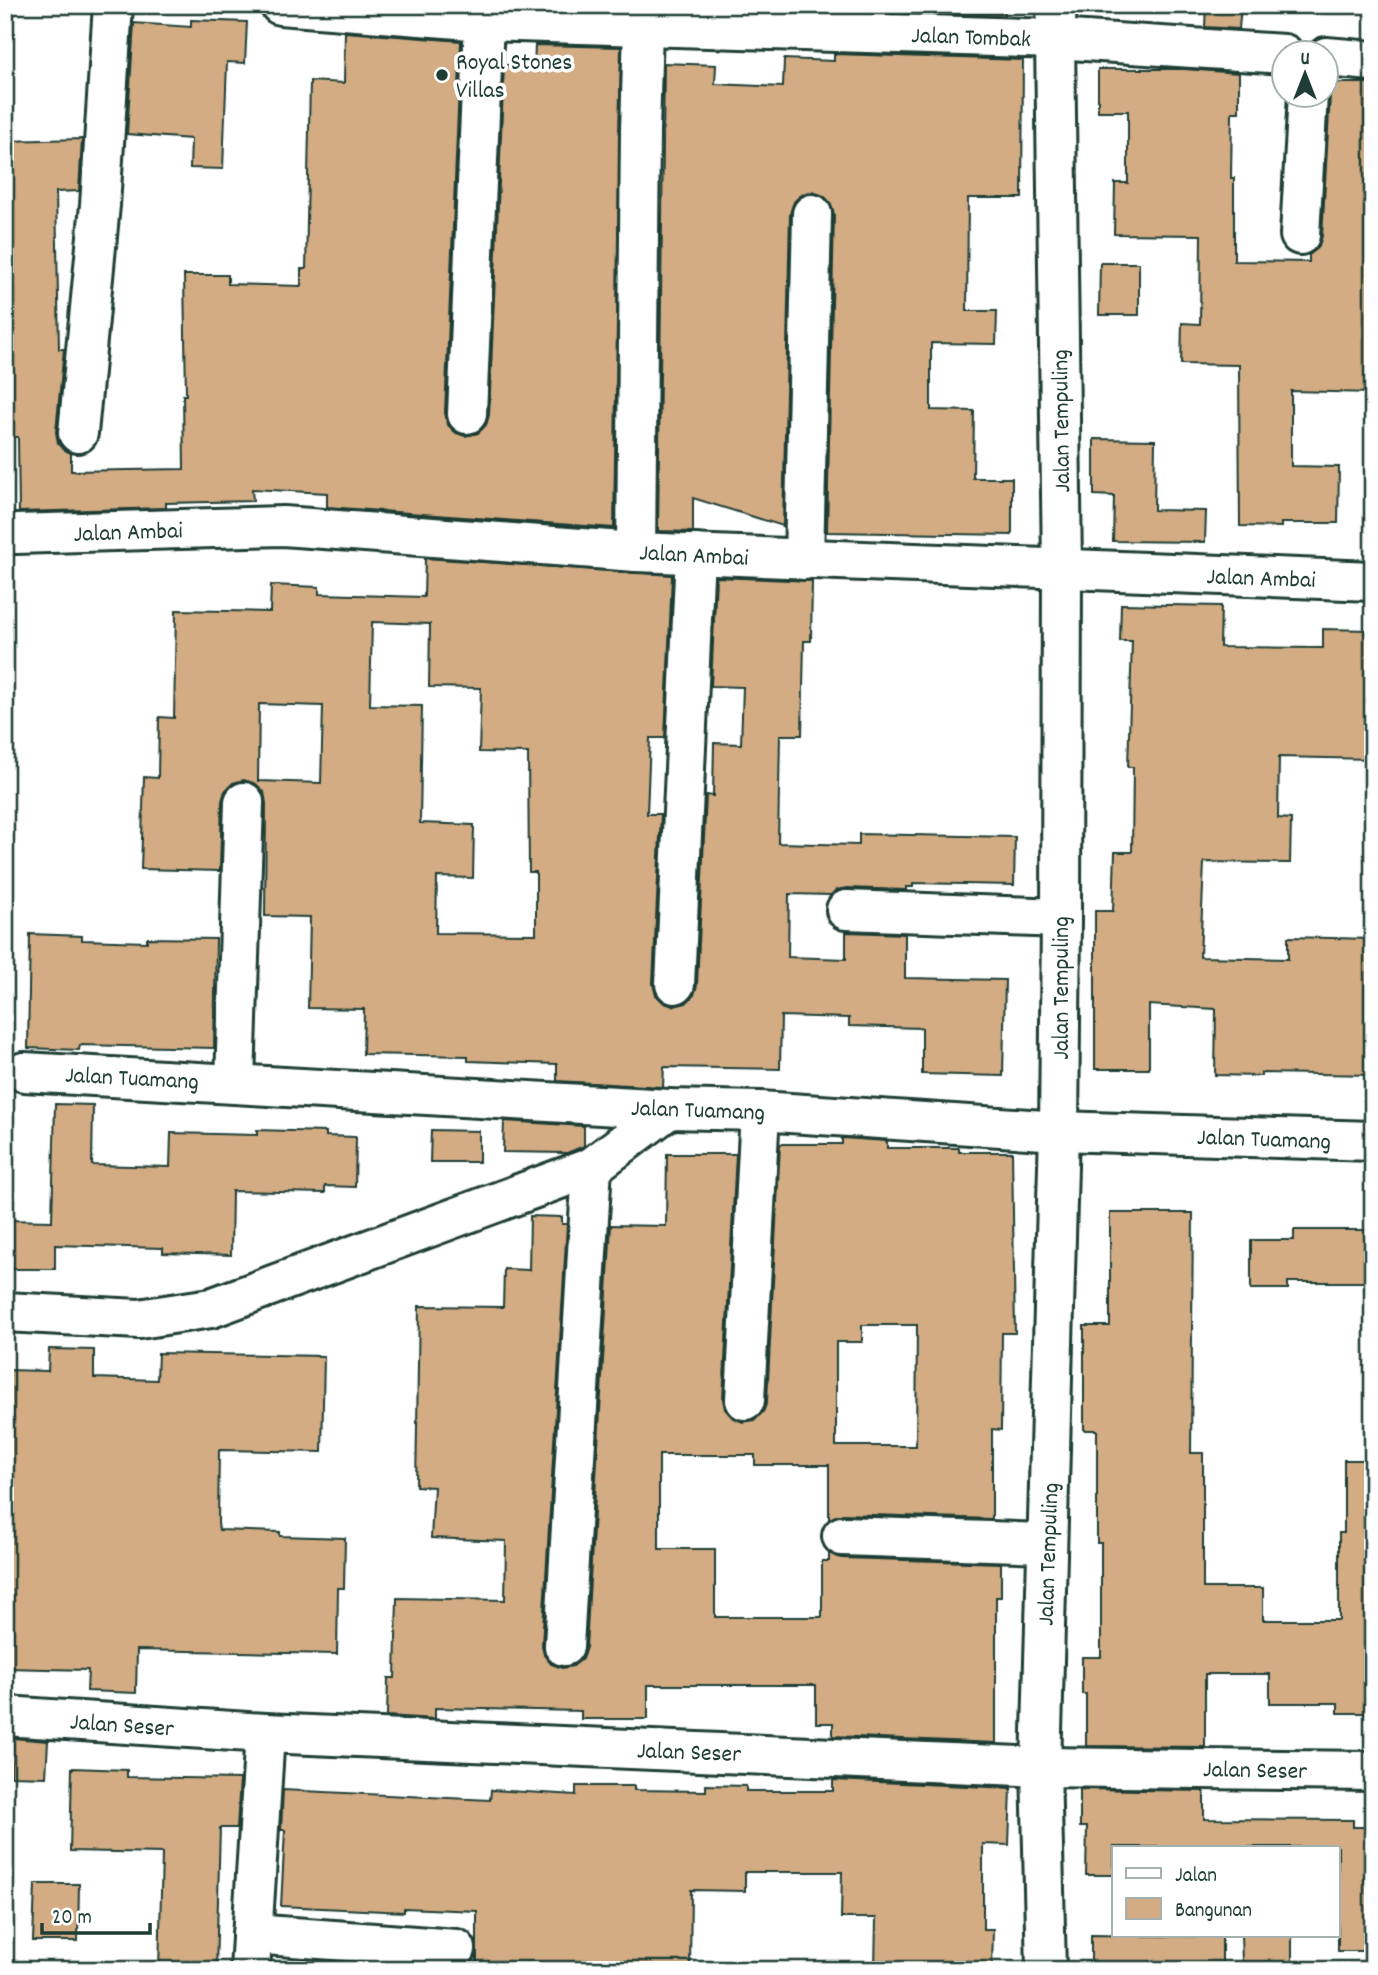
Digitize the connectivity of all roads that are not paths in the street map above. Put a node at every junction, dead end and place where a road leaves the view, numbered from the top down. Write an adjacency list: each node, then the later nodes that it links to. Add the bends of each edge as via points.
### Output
1 (113, 5): 13 (street)
2 (280, 5): 3 (street, Jalan Tombak)
3 (484, 21): 5 (street, Jalan Tombak); 12 (street)
4 (1056, 22): 5 (street, Jalan Tombak); 6 (street, Jalan Tombak); 18 (street, Jalan Tempuling)
5 (643, 26): 15 (street)
6 (1270, 52)
7 (1340, 58): 8 (street)
8 (1373, 61)
9 (1307, 108): 11 (street)
10 (812, 214): 17 (street)
11 (1300, 235)
12 (467, 414)
13 (78, 433)
14 (16, 534): 15 (street, Jalan Ambai, via 283,526)
15 (636, 552): 16 (street, Jalan Ambai)
16 (695, 554): 17 (street, Jalan Ambai); 23 (street)
17 (804, 560): 18 (street, Jalan Ambai)
18 (1062, 569): 19 (street, Jalan Ambai); 22 (street, Jalan Tempuling)
19 (1373, 581)
20 (244, 802): 25 (street)
21 (846, 910): 22 (street)
22 (1061, 918): 28 (street, Jalan Tempuling)
23 (675, 985)
24 (24, 1072): 25 (street, Jalan Tuamang)
25 (235, 1082): 26 (street, Jalan Tuamang)
26 (669, 1109): 27 (street, Jalan Tuamang); 30 (street)
27 (760, 1111): 28 (street, Jalan Tuamang); 32 (street)
28 (1059, 1131): 29 (street, Jalan Tuamang); 34 (street, Jalan Tempuling)
29 (1373, 1141)
30 (592, 1167): 31 (street, via 211,1308 139,1319); 35 (street)
31 (5, 1312)
32 (745, 1400)
33 (842, 1536): 34 (street)
34 (1048, 1543): 38 (street, Jalan Tempuling)
35 (564, 1646)
36 (5, 1716): 37 (street, Jalan Seser)
37 (265, 1733): 38 (street, Jalan Seser); 41 (street)
38 (1041, 1767): 39 (street, Jalan Seser); 42 (street, Jalan Tempuling)
39 (1373, 1771)
40 (456, 1949): 41 (street)
41 (251, 1952)
42 (1046, 1970)

